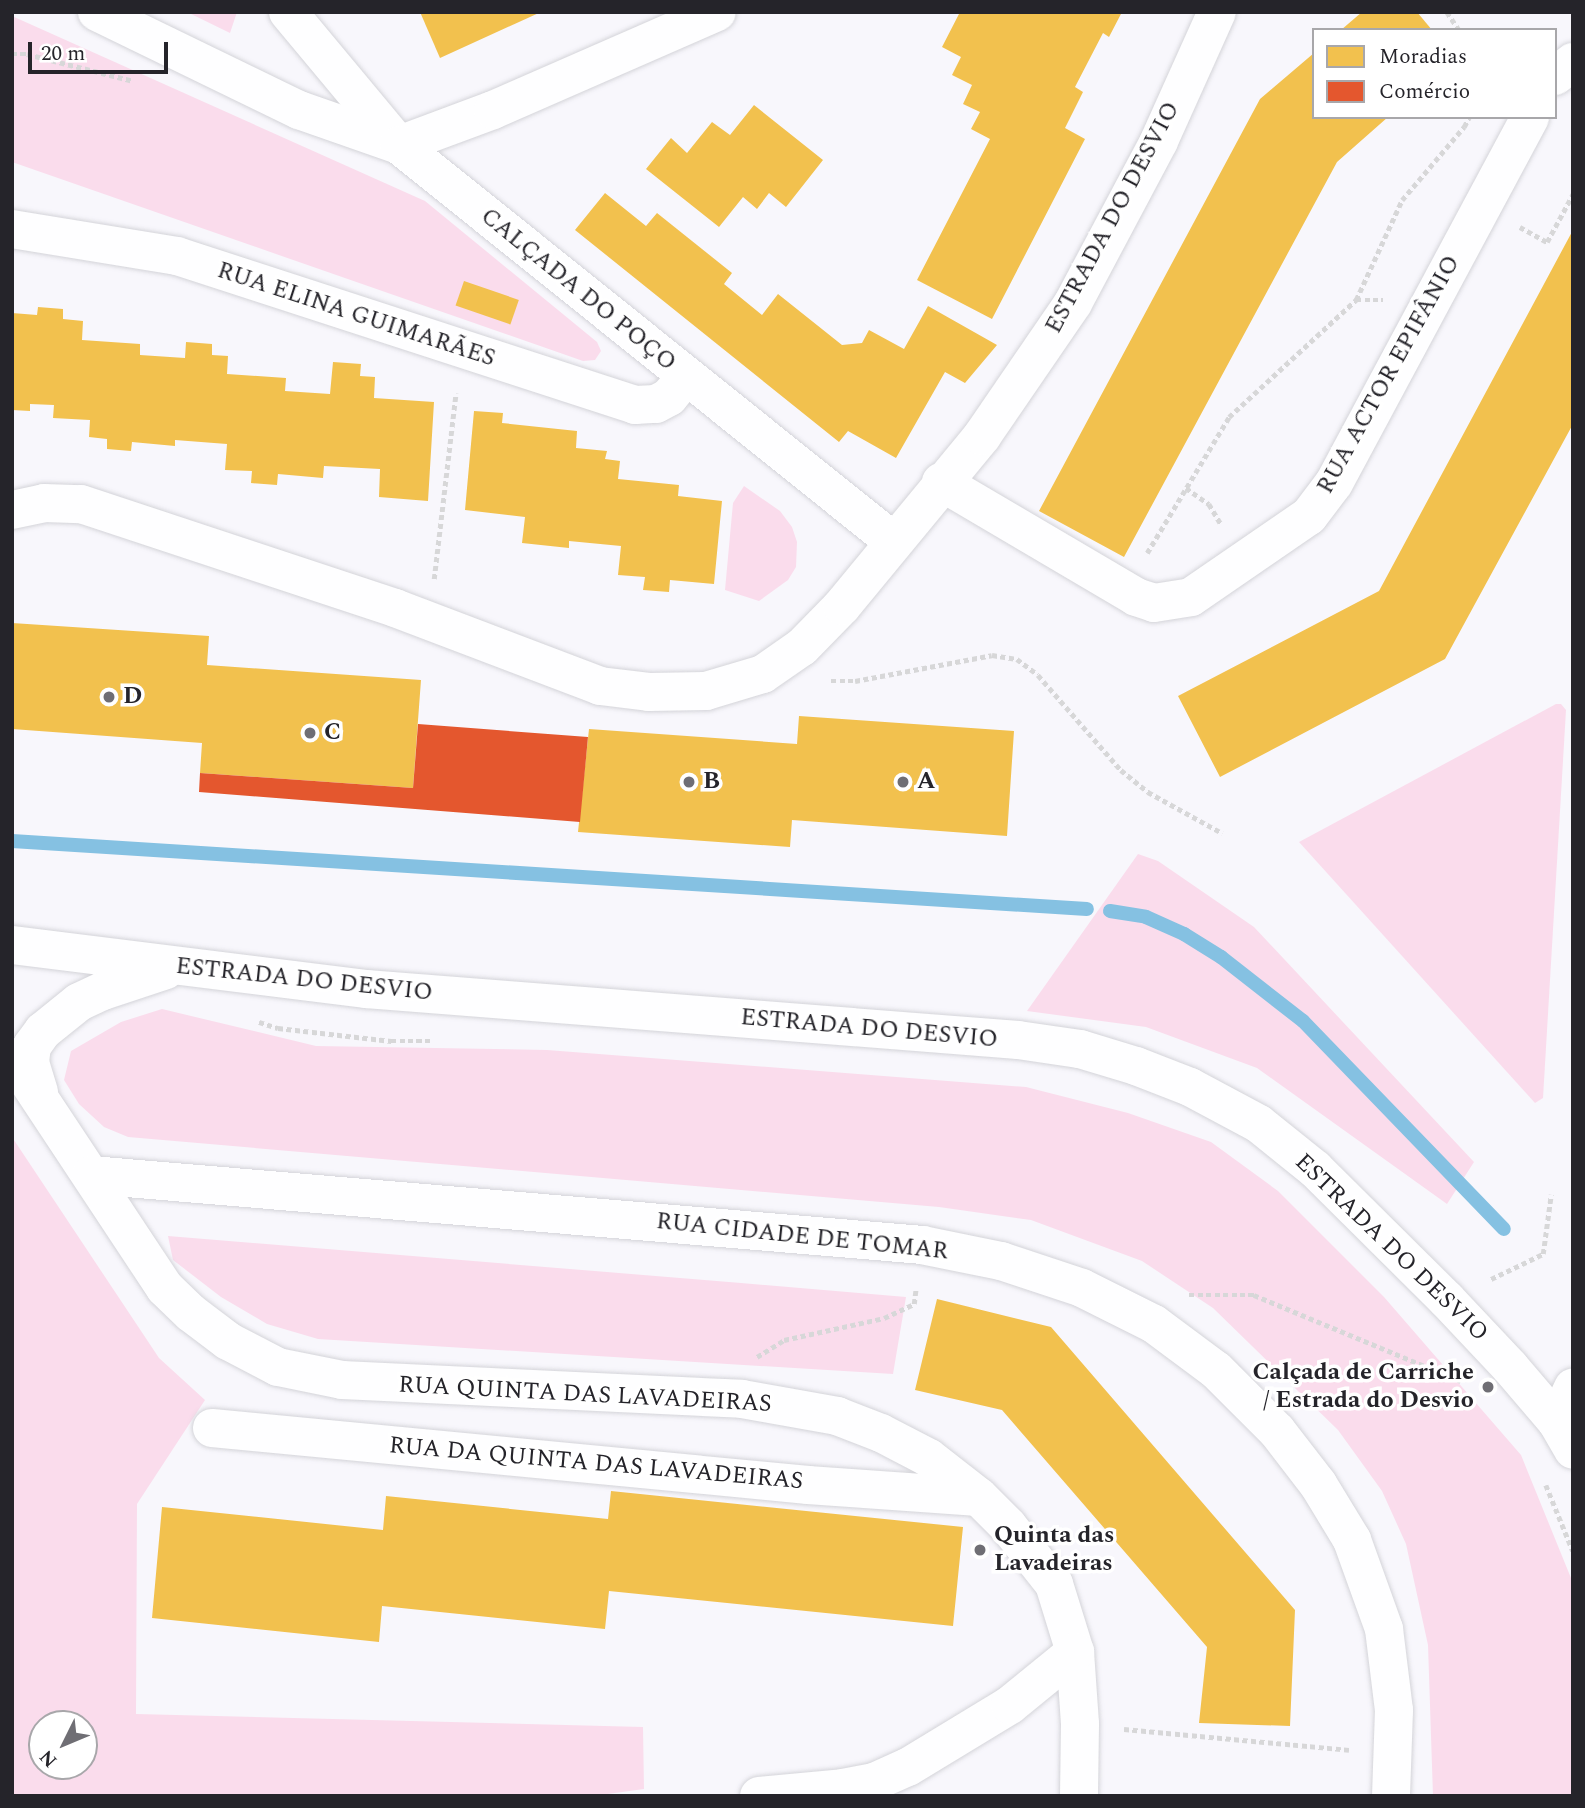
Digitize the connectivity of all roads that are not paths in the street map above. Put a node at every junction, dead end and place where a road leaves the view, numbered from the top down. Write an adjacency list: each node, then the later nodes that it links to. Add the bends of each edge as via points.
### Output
1 (97, 12): 8 (street, via 299,110)
2 (288, 12): 8 (street, CALÇADA DO POÇO)
3 (717, 12): 8 (street, via 493,110)
4 (1217, 12): 11 (street, ESTRADA DO DESVIO, via 1159,141 1073,303 982,436)
5 (1573, 62): 6 (street)
6 (1557, 74)
7 (1529, 119): 11 (street, RUA ACTOR EPIFÂNIO, via 1334,483 1308,516 1191,597 1154,603 1125,591)
8 (400, 145): 10 (street, CALÇADA DO POÇO)
9 (12, 229): 10 (street, RUA ELINA GUIMARÃES, via 177,256 635,405 656,404 669,397)
10 (686, 377): 13 (street, CALÇADA DO POÇO)
11 (942, 482): 13 (street, ESTRADA DO DESVIO)
12 (12, 510): 13 (street, ESTRADA DO DESVIO, via 44,503 81,503 426,619 600,686 649,692 706,691 764,674 802,647 842,606)
13 (893, 541)
14 (12, 945): 15 (street, ESTRADA DO DESVIO)
15 (178, 966): 17 (street, via 103,990 62,1013 43,1031 32,1046 30,1062); 21 (street, ESTRADA DO DESVIO, via 366,989 1018,1040 1080,1049 1136,1066 1190,1087 1259,1124 1315,1169 1446,1298)
16 (12, 1057): 17 (street)
17 (46, 1107): 18 (street, RUA QUINTA DAS LAVADEIRAS)
18 (91, 1175): 22 (street, RUA QUINTA DAS LAVADEIRAS, via 166,1288 228,1341 278,1367 342,1380 742,1399 837,1416 929,1458); 26 (street, RUA CIDADE DE TOMAR, via 922,1245 1001,1261 1082,1287 1154,1324 1216,1370 1277,1431 1318,1484 1352,1540 1384,1629 1395,1710)
19 (1573, 1388): 21 (street)
20 (212, 1428): 22 (street, RUA DA QUINTA DAS LAVADEIRAS, via 794,1484)
21 (1565, 1436)
22 (979, 1497): 23 (street, RUA QUINTA DAS LAVADEIRAS, via 1054,1584)
23 (1075, 1652): 24 (street, via 1010,1705 908,1767 874,1782); 25 (street, RUA QUINTA DAS LAVADEIRAS)
24 (759, 1796)
25 (1079, 1796)
26 (1391, 1796)

